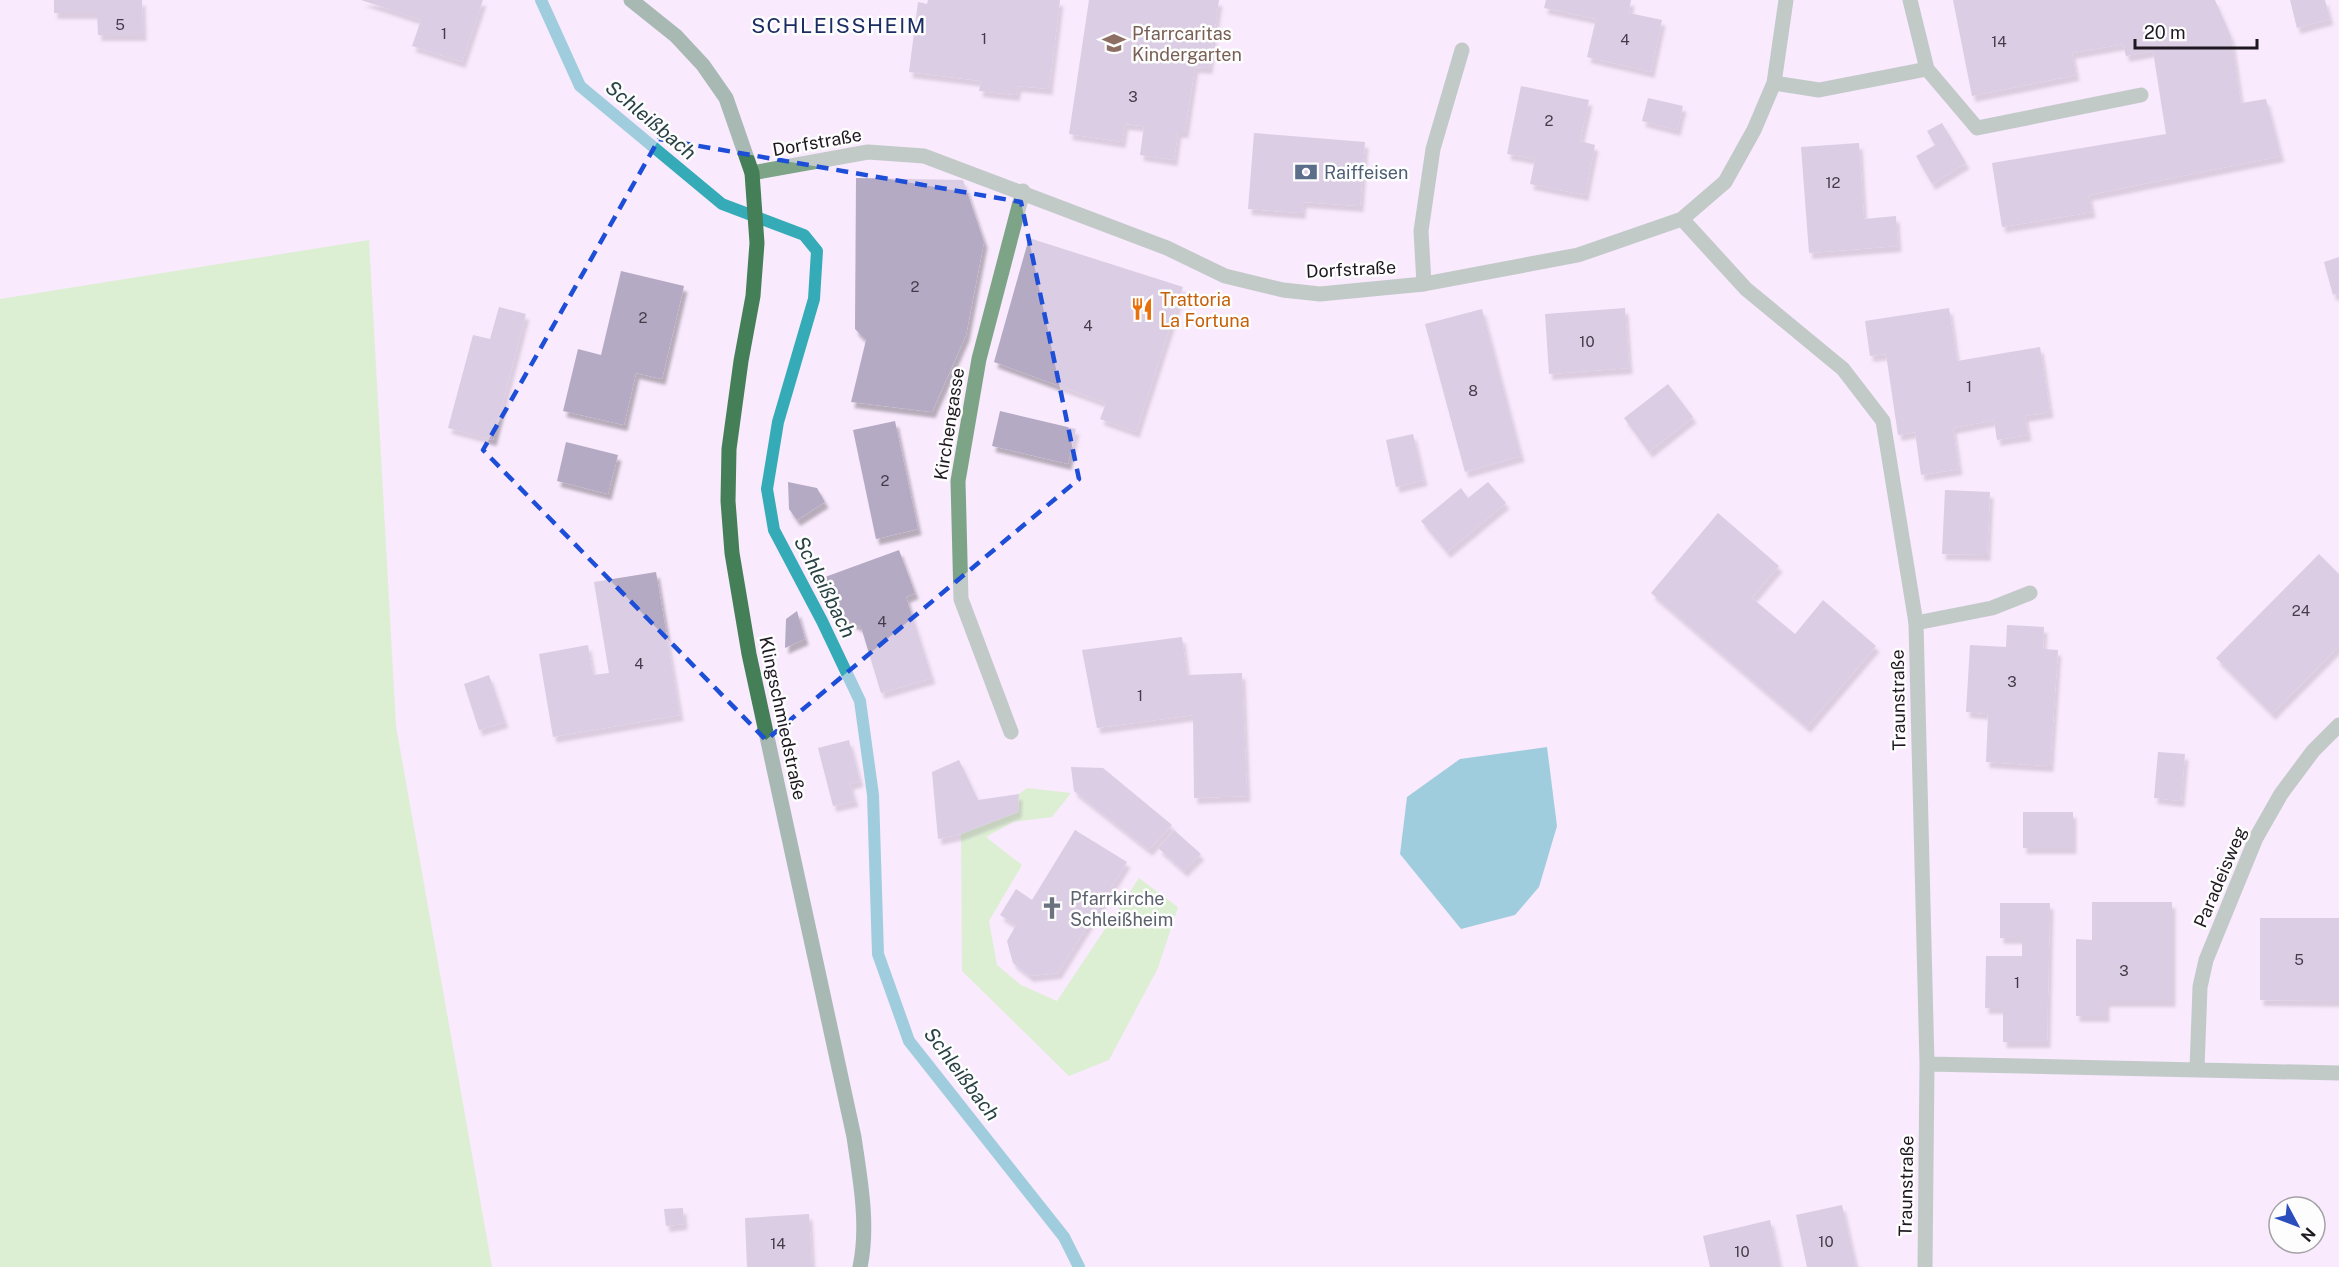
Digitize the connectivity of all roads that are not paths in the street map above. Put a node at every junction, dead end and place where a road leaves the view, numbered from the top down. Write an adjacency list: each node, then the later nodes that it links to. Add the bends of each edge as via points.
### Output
1 (631, 0): 8 (main road, Klingschmiedstraße, via 676,36 703,65 726,98)
2 (1786, 0): 6 (street, Dorfstraße)
3 (1910, 0): 5 (street)
4 (1462, 50): 11 (street, via 1433,149 1421,231)
5 (1927, 69): 6 (street, via 1819,90); 7 (street, via 1977,128)
6 (1774, 83): 10 (street, Dorfstraße, via 1725,182)
7 (2141, 95)
8 (752, 173): 9 (street, Dorfstraße, via 868,152 924,156); 19 (main road, Klingschmiedstraße, via 757,243 753,296 729,448 732,553 749,654 854,1137 862,1199)
9 (1023, 191): 11 (street, Dorfstraße, via 1167,248 1225,276 1282,290 1320,294); 15 (street, Kirchengasse, via 979,359 958,481 962,600)
10 (1682, 219): 11 (street, Dorfstraße, via 1578,255); 13 (street, Traunstraße, via 1746,289 1843,369 1883,421)
11 (1424, 284)
12 (2030, 593): 13 (street, via 1992,608)
13 (1916, 623): 16 (street, Traunstraße)
14 (2339, 725): 17 (street, Paradeisweg, via 2313,751 2281,794 2256,838 2206,960 2200,987)
15 (1011, 732)
16 (1927, 1064): 17 (street); 20 (street, Traunstraße)
17 (2197, 1069): 18 (street)
18 (2339, 1073)
19 (860, 1267)
20 (1924, 1267)

